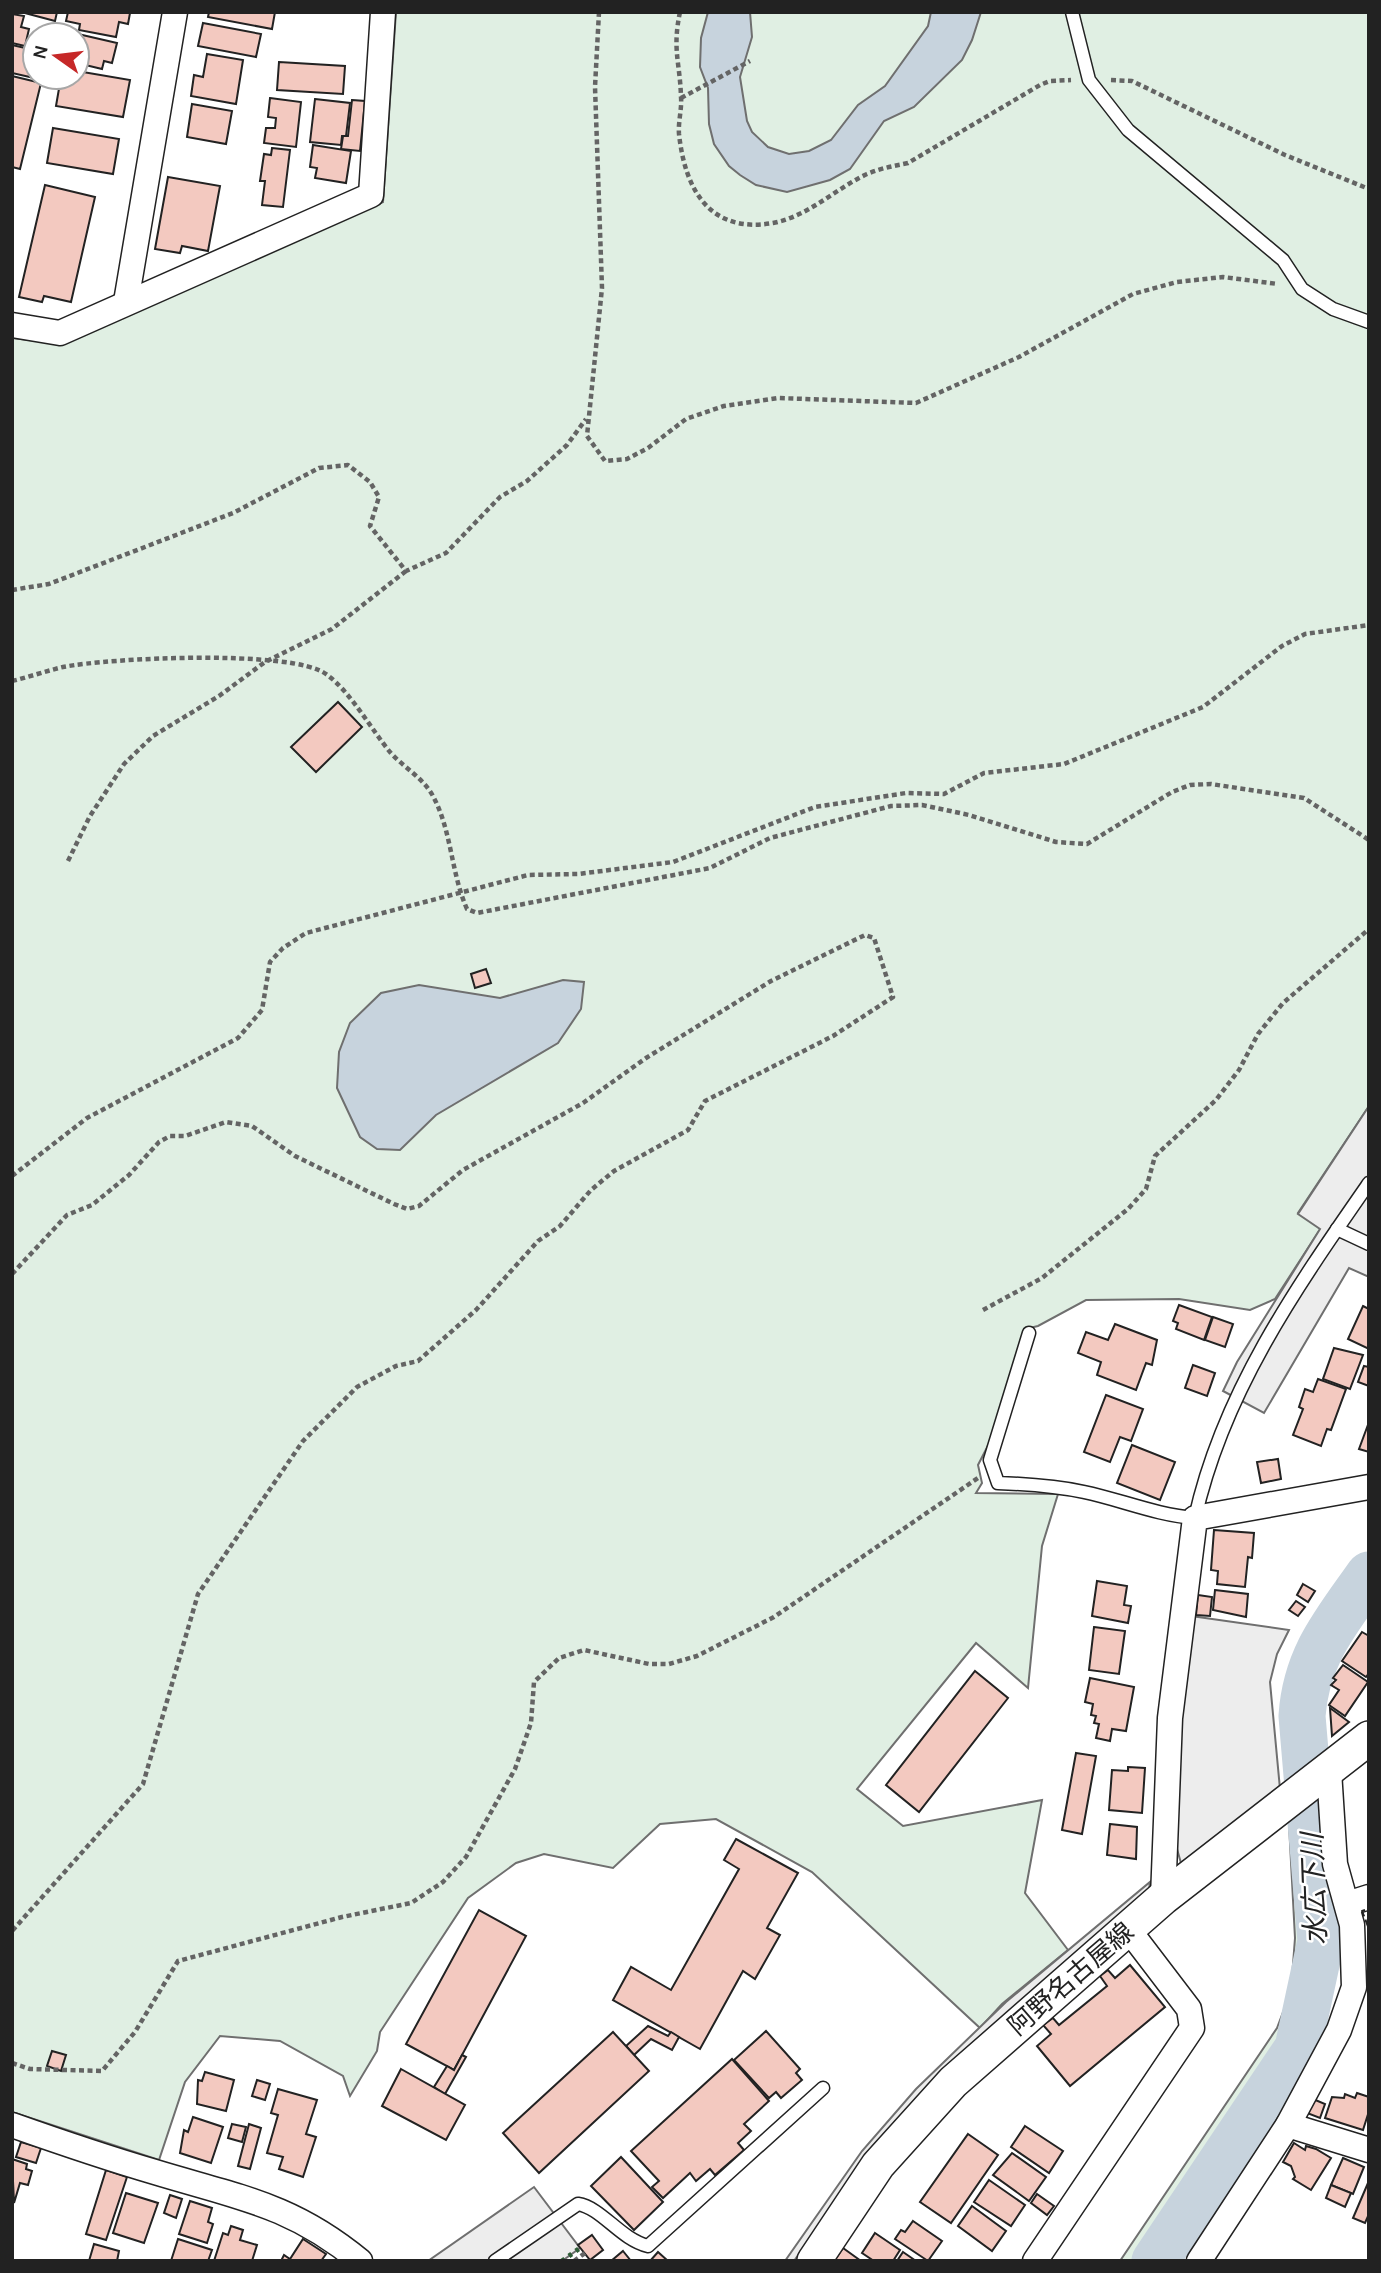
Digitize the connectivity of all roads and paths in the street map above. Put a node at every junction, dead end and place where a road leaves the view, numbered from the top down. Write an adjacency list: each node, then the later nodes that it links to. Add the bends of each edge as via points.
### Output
1 (175, 12): 11 (street)
2 (383, 12): 11 (street, via 371,195)
3 (599, 12): 14 (path, via 595,87 602,288)
4 (680, 12): 8 (path, via 675,58)
5 (1072, 12): 7 (lane)
6 (750, 61): 8 (path)
7 (1088, 80): 8 (path, via 1050,81 908,163 865,175 791,217 757,224 718,216 695,194 679,134); 9 (path, via 1132,81 1285,155); 10 (lane, via 1128,130 1283,260)
8 (681, 98)
9 (1369, 189)
10 (1302, 289): 12 (lane, via 1333,309); 14 (path, via 1223,277 1177,282 1133,294 1019,357 916,402 778,398 724,406 686,419 649,448 614,461 605,461 587,436)
11 (126, 302): 13 (street, via 60,332)
12 (1369, 323)
13 (12, 325)
14 (588, 417): 15 (path, via 567,445 527,481 500,497 446,553)
15 (406, 571): 16 (path, via 370,526 379,497 370,482 348,465 319,468 221,518 49,584); 18 (path, via 332,629)
16 (12, 590)
17 (1369, 625): 22 (path, via 1305,634 1282,646 1203,707 1064,764 984,773 944,794 906,793 815,807 673,862 528,875)
18 (265, 662): 19 (path, via 112,660); 21 (path, via 134,752 90,816); 22 (path, via 299,663 326,674 393,754 423,782 444,821)
19 (12, 681)
20 (1369, 840): 22 (path, via 1304,798 1245,787 1189,785 1087,844 1056,842 922,805 891,806 770,838 710,868 497,911 467,909)
21 (68, 861)
22 (460, 893): 24 (path, via 306,933 270,962 262,1010 238,1038 87,1118)
23 (1369, 929): 29 (path, via 1283,1003 1216,1100 1155,1156 1146,1189 1128,1209 1042,1278)
24 (12, 1176)
25 (1369, 1183): 26 (lane)
26 (1337, 1228): 27 (lane); 33 (lane, via 1269,1331 1243,1381 1206,1468)
27 (1369, 1244)
28 (12, 1273): 39 (path, via 67,1215 92,1205 159,1142 226,1122 252,1126 295,1156 394,1205 419,1206 463,1170 583,1102 771,981 865,935 874,939 893,998 832,1036 705,1101 688,1130 614,1171 591,1190 476,1310 418,1361 396,1366 358,1387 303,1441 198,1594 143,1784)
29 (983, 1310)
30 (1030, 1333): 31 (lane, via 990,1460)
31 (993, 1467): 33 (lane, via 998,1483 1062,1488 1165,1516); 41 (path, via 774,1617 696,1656 649,1664 584,1650 559,1658 534,1682 531,1723 514,1769 473,1845 443,1882 411,1903 177,1961 135,2032 102,2071 30,2069)
32 (1369, 1487): 33 (street)
33 (1195, 1518): 36 (street, via 1170,1718)
34 (1369, 1738): 35 (main road, 阿野名古屋線)
35 (1325, 1773): 36 (main road, 阿野名古屋線); 37 (street, via 1335,1864)
36 (1163, 1898): 38 (main road, 阿野名古屋線)
37 (1358, 1900): 40 (street, via 1354,1946)
38 (1128, 1929): 50 (main road, 阿野名古屋線, via 953,2082 878,2165); 51 (street, via 1189,2009 1192,2028)
39 (12, 1931)
40 (1361, 1987): 44 (street)
41 (12, 2063)
42 (823, 2088): 48 (lane, via 654,2243 648,2246 631,2241 578,2204)
43 (12, 2125): 47 (street, via 285,2211 325,2233)
44 (1288, 2125): 45 (street); 52 (street)
45 (1369, 2150)
46 (585, 2253): 49 (path)
47 (358, 2260)
48 (495, 2261)
49 (574, 2261)
50 (814, 2261)
51 (1035, 2261)
52 (1199, 2261)

